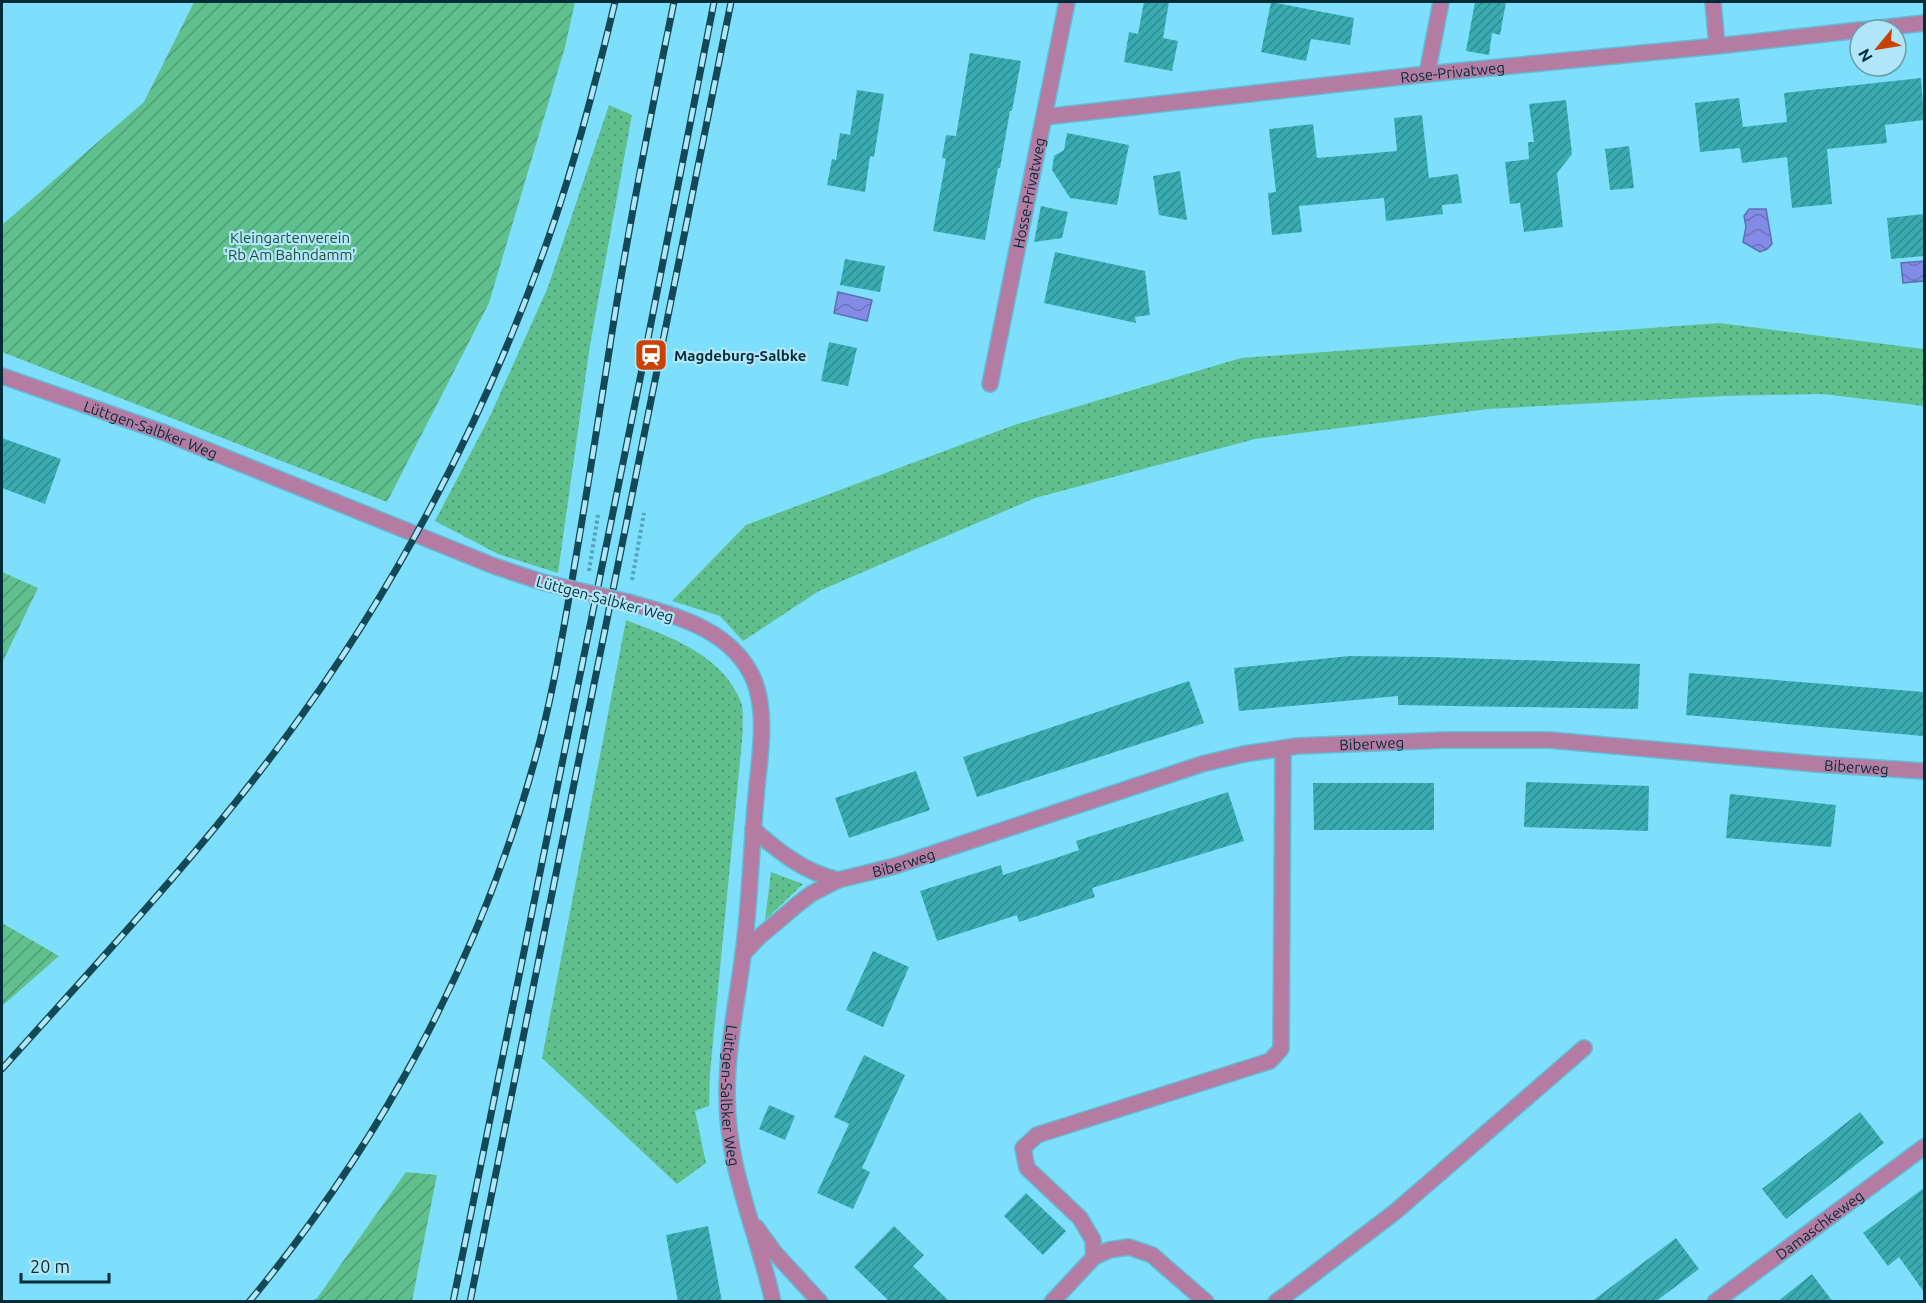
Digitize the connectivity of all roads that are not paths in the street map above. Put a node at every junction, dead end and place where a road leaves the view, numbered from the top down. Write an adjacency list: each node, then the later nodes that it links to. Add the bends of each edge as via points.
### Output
1 (1067, 2): 9 (street, Hosse-Privatweg)
2 (1441, 2): 8 (street)
3 (1713, 2): 7 (street)
4 (1924, 23): 5 (street, Rose-Privatweg)
5 (1908, 25)
6 (1848, 32): 7 (street, Rose-Privatweg)
7 (1717, 46): 8 (street, Rose-Privatweg)
8 (1427, 74): 9 (street, Rose-Privatweg)
9 (1044, 117): 11 (street, Hosse-Privatweg)
10 (2, 376): 14 (street, Lüttgen-Salbker Weg, bridge, via 165,433 494,566 663,612 701,627 731,647 750,673 760,704)
11 (990, 384)
12 (1284, 748): 13 (street, Biberweg, via 1445,740 1549,740); 15 (street, Biberweg, via 1202,764 895,866); 20 (street, via 1281,1049 1270,1061 1037,1135 1023,1148 1027,1168 1080,1218 1093,1240)
13 (1924, 771)
14 (753, 829): 15 (street, via 802,867); 16 (street, Lüttgen-Salbker Weg)
15 (838, 880): 16 (street, Biberweg, via 798,904)
16 (743, 954): 19 (street, Lüttgen-Salbker Weg, via 730,1036 727,1098 734,1163)
17 (1584, 1048): 25 (street, via 1395,1212)
18 (1924, 1147): 26 (street, Damaschkeweg)
19 (748, 1215): 21 (street, Lüttgen-Salbker Weg); 22 (street)
20 (1094, 1257): 23 (street); 24 (street, via 1129,1247 1152,1255)
21 (772, 1302)
22 (820, 1302)
23 (1052, 1302)
24 (1206, 1302)
25 (1276, 1302)
26 (1715, 1302)

